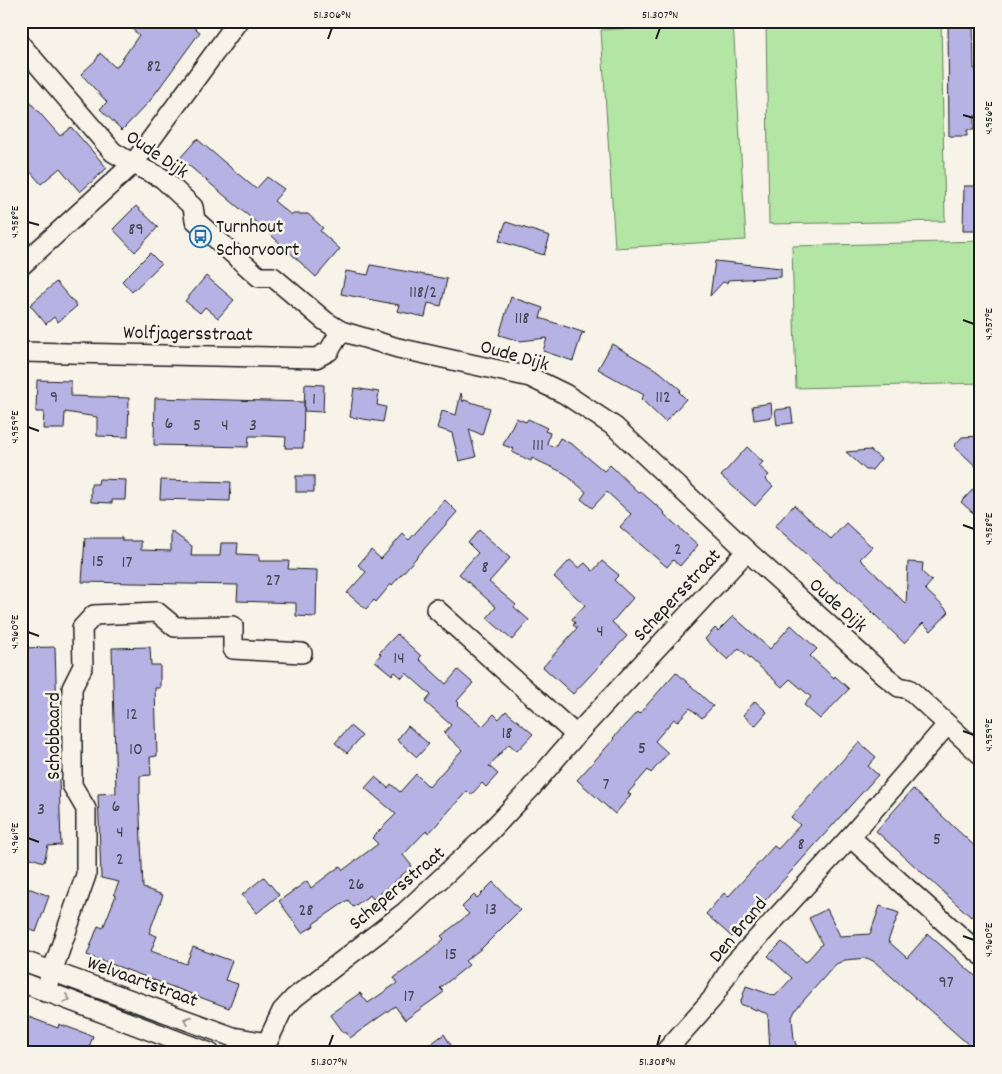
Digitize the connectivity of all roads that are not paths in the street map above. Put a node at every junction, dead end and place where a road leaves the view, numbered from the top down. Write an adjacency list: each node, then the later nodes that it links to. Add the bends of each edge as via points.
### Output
1 (238, 21): 3 (street)
2 (21, 45): 3 (street, Oude Dijk, via 113,152)
3 (133, 164): 4 (street); 5 (street, Oude Dijk, via 162,178 193,207 194,220 259,277 273,277)
4 (21, 266)
5 (341, 331): 6 (street, Wolfjagersstraat, via 329,351 316,358); 7 (street, Oude Dijk, via 398,348 530,377 565,394 615,428)
6 (21, 352)
7 (747, 551): 10 (street, Oude Dijk, via 885,676 899,688 909,689); 11 (street, Schepersstraat)
8 (436, 609): 11 (street)
9 (302, 653): 16 (street, Schobbaard, via 233,649 233,626 175,627 157,612 94,615 89,619 82,628 83,666 72,688 72,785 86,809 86,875)
10 (947, 725): 12 (street, Oude Dijk); 13 (street, Den Brand)
11 (576, 735): 20 (street, Schepersstraat, via 530,789 443,878 405,912 294,998 282,1011)
12 (981, 755)
13 (850, 837): 14 (street); 22 (street, Den Brand, via 732,966 712,999)
14 (981, 954)
15 (21, 960): 16 (street, Welvaartstraat)
16 (52, 971): 18 (street); 19 (street, Welvaartstraat, one-way to 16)
17 (21, 982): 18 (street)
18 (45, 992): 21 (street, one-way to 21)
19 (230, 1045): 20 (street, Schepersstraat)
20 (271, 1048)
21 (210, 1053)
22 (664, 1053)

